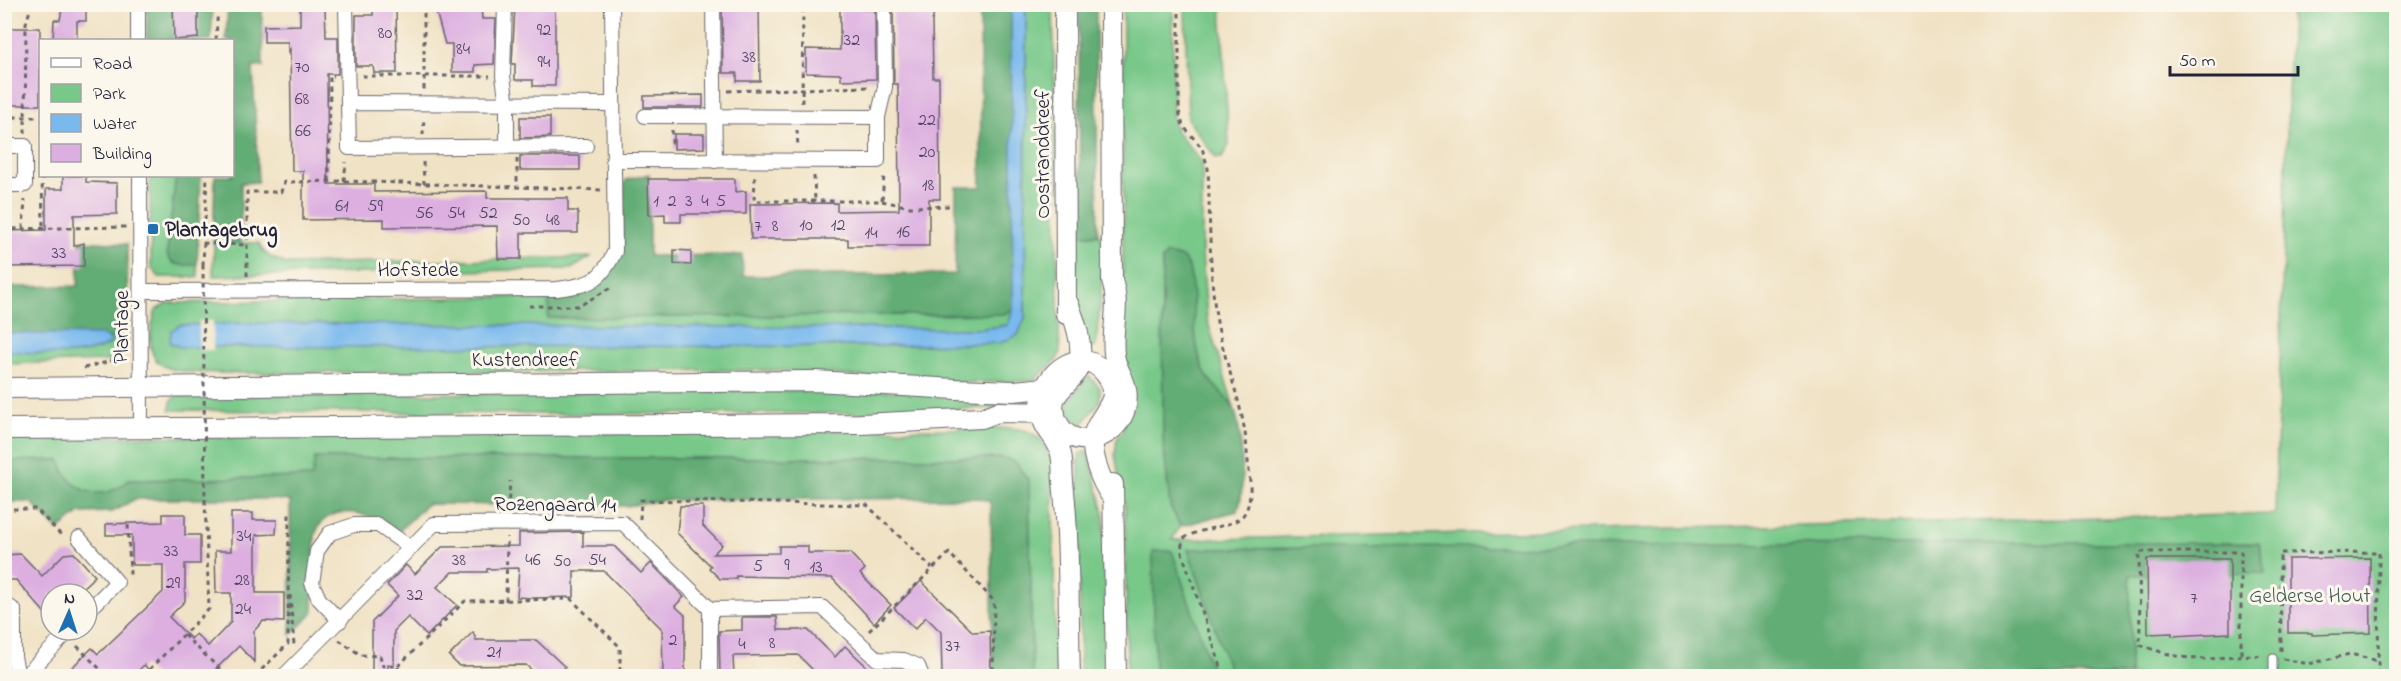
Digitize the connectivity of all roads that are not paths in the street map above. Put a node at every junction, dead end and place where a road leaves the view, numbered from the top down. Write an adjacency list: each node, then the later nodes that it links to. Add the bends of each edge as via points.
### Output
1 (138, 4): 9 (street)
2 (346, 4): 10 (street)
3 (505, 4): 12 (street, via 503,76)
4 (612, 4): 11 (street, Hofstede)
5 (713, 4): 14 (street)
6 (884, 4): 15 (street, via 885,87)
7 (1065, 4): 24 (main road, Oostranddreef, via 1068,303 1077,330)
8 (1110, 4): 25 (main road, via 1112,281 1106,295)
9 (138, 39)
10 (348, 103): 12 (street); 17 (street, via 349,148)
11 (613, 104): 12 (street); 19 (street, Hofstede)
12 (507, 105): 17 (street)
13 (645, 116): 14 (street)
14 (715, 116): 15 (street); 20 (street)
15 (878, 117): 20 (street, via 878,161)
16 (4, 146): 22 (street, via 25,146 25,185)
17 (512, 146): 18 (street)
18 (586, 146)
19 (613, 160): 20 (street); 23 (street, Hofstede, via 615,251 608,268 597,280 578,286)
20 (715, 161)
21 (140, 177): 23 (street, Plantage)
22 (4, 185)
23 (142, 291): 26 (street, Plantage)
24 (1073, 363): 25 (main road); 28 (main road, via 1055,371); 29 (main road, via 1072,376 1059,389)
25 (1108, 366): 32 (main road, via 1124,381 1127,399 1122,417)
26 (142, 386): 27 (main road, Kustendreef); 28 (main road, Kustendreef, via 815,381 1014,391); 30 (street, Plantage)
27 (4, 388)
28 (1045, 388): 29 (main road)
29 (1047, 416): 30 (main road, via 999,423 982,418 849,424); 33 (main road, via 1060,428)
30 (141, 427): 31 (main road)
31 (4, 429)
32 (1099, 436): 33 (main road); 49 (main road, via 1113,484)
33 (1065, 442): 48 (main road)
34 (79, 538): 36 (street, via 117,582)
35 (411, 548): 38 (street, Rozengaard 14, via 434,524 623,523); 39 (street, Rozengaard 14); 39 (street, via 378,525 354,525 330,533 317,551 312,583 319,599)
36 (99, 600)
37 (4, 603): 41 (street, via 14,610)
38 (710, 609): 46 (street); 47 (street, via 822,608 877,659 904,660 918,666)
39 (339, 621): 45 (street, Rozengaard 14)
40 (58, 642): 44 (street)
41 (9, 656): 43 (street)
42 (2273, 658): 50 (lane)
43 (18, 676)
44 (25, 676)
45 (284, 676)
46 (710, 676)
47 (922, 676)
48 (1070, 676)
49 (1116, 676)
50 (2273, 676)

